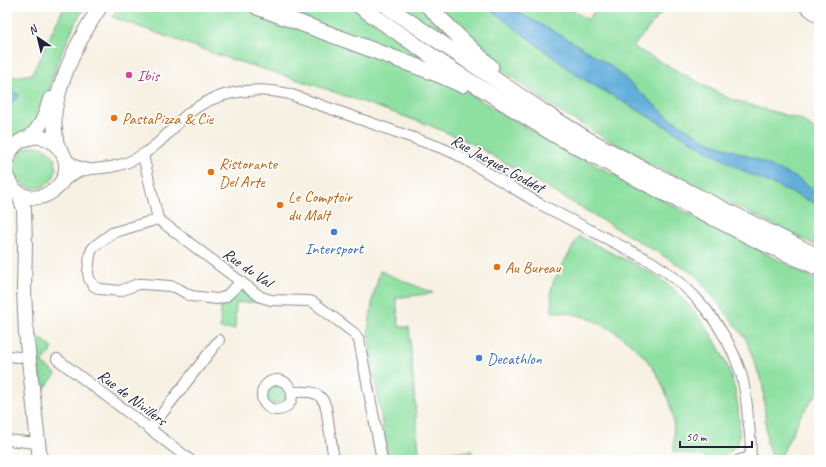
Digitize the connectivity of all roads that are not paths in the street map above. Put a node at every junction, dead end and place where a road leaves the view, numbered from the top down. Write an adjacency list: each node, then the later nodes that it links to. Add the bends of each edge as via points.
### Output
1 (89, 7): 11 (street, via 68,48 46,115)
2 (100, 7): 12 (street, via 72,59 56,104 55,133)
3 (257, 7): 10 (main road, via 448,78)
4 (361, 7): 10 (main road, via 446,66)
5 (388, 7): 9 (main road)
6 (429, 7): 9 (main road, via 480,57)
7 (804, 7): 8 (street)
8 (819, 18)
9 (542, 111): 23 (main road, via 641,168)
10 (540, 126): 21 (main road, via 651,187)
11 (29, 138): 12 (street, via 49,140); 13 (street, via 20,141)
12 (60, 151): 15 (street, Rue Jacques Goddet, via 77,166); 17 (street, via 66,163)
13 (9, 152)
14 (143, 155): 15 (street, Rue Jacques Goddet, via 118,165); 20 (street); 36 (street, Rue Jacques Goddet, via 196,108 224,95 244,90 275,91 293,95 456,154 536,201 659,266 702,304 723,334 741,373 747,402)
15 (93, 169): 17 (street, Rue Jacques Goddet, via 78,172)
16 (7, 177): 18 (street)
17 (61, 184): 19 (street)
18 (18, 192): 19 (street, via 31,197); 22 (street, via 24,209)
19 (48, 195): 22 (street, via 32,214)
20 (158, 219): 26 (street, Rue du Val); 26 (street, via 112,233 92,249 88,272 94,286 120,291 138,284 170,286 191,296 221,299 229,295)
21 (761, 242): 24 (main road); 25 (main road)
22 (25, 246): 29 (street, via 24,289)
23 (819, 257)
24 (819, 268)
25 (819, 274)
26 (241, 282): 39 (street, Rue du Val, via 266,299 313,302 358,337)
27 (219, 340): 32 (street)
28 (7, 356): 29 (street)
29 (28, 356): 34 (street)
30 (57, 359): 32 (street, Rue de Nivillers)
31 (292, 392): 38 (street, via 312,392 323,399)
32 (150, 429): 37 (street, Rue de Nivillers)
33 (7, 440): 34 (street)
34 (38, 443): 35 (street)
35 (40, 459)
36 (752, 459): 40 (street)
37 (190, 460)
38 (334, 460)
39 (382, 460)
40 (739, 460)

